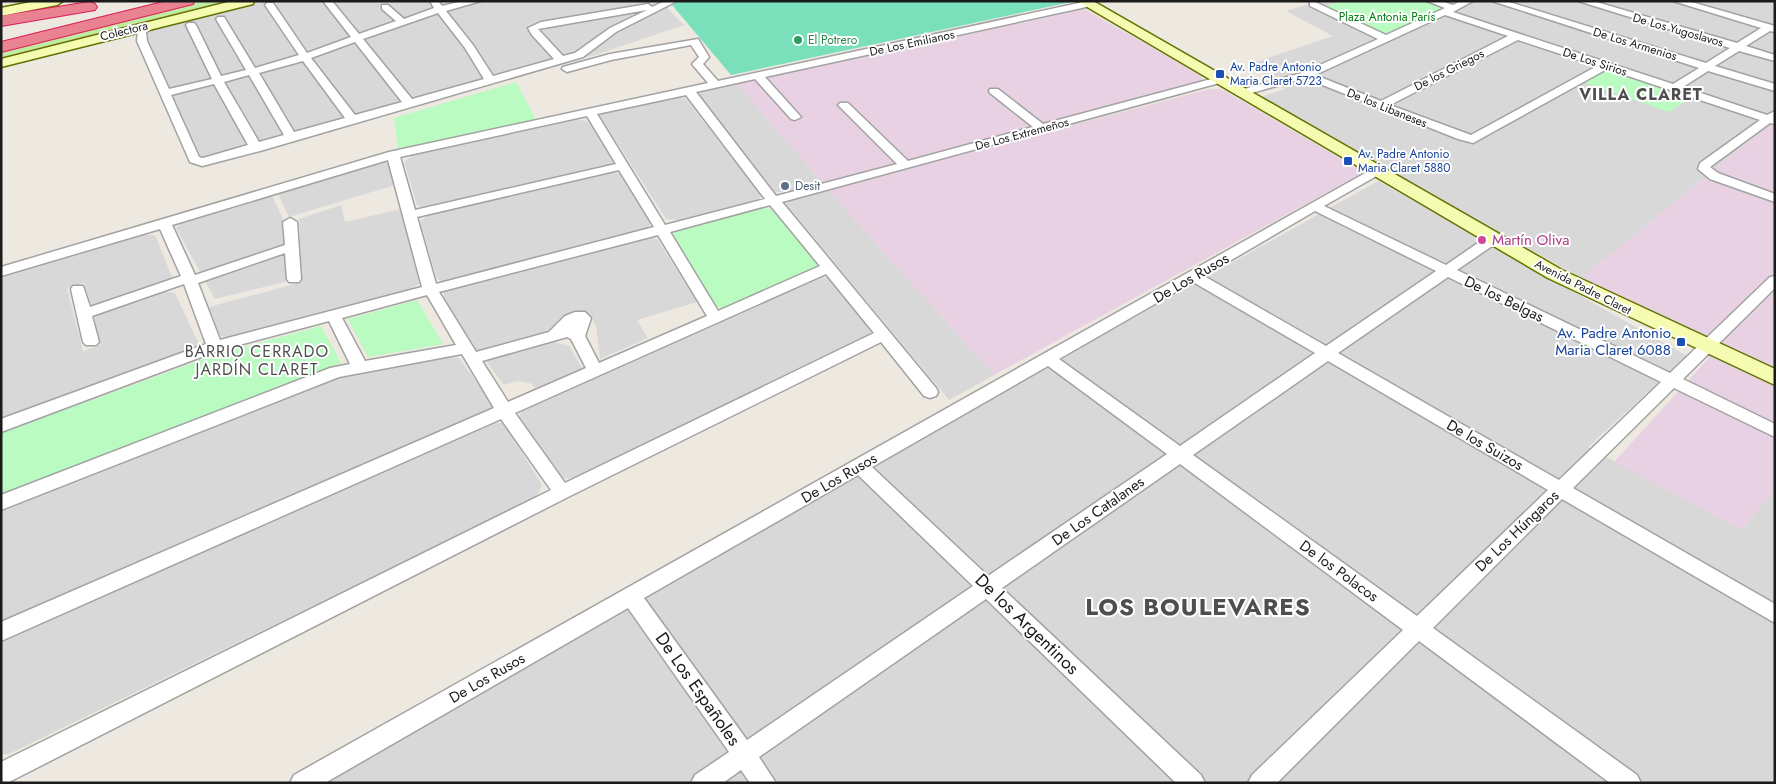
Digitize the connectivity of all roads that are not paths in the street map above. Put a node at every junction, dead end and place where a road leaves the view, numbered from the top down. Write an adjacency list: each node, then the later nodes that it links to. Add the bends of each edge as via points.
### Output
1 (58, 1): 21 (main road)
2 (128, 1): 27 (highway)
3 (175, 1): 33 (highway)
4 (187, 1): 35 (highway)
5 (248, 1): 23 (main road, Colectora)
6 (327, 1): 31 (street)
7 (477, 1): 18 (street)
8 (1431, 1): 20 (street, De Los Sirios)
9 (1469, 1): 20 (street)
10 (1496, 1): 42 (street, De Los Armenios)
11 (1582, 1): 36 (street, De Los Yugoslavos)
12 (1676, 1): 28 (street, via 1716,9)
13 (1315, 2): 32 (street)
14 (1086, 3): 45 (street, De Los Emilianos); 46 (main road, Avenida Padre Claret)
15 (104, 4): 24 (highway)
16 (666, 4): 39 (street, via 613,30 584,52); 39 (street, via 533,28)
17 (270, 5): 37 (street)
18 (437, 5): 25 (street); 48 (street)
19 (384, 7): 25 (street)
20 (1449, 10): 29 (street, De Los Sirios); 32 (street)
21 (1, 12)
22 (221, 19): 43 (street)
23 (169, 20): 30 (main road, Colectora); 34 (street, via 143,29)
24 (1, 21)
25 (402, 22): 31 (street)
26 (191, 25): 47 (street)
27 (1, 28)
28 (1772, 28): 36 (street)
29 (1517, 36): 41 (street, De Los Sirios); 60 (street, De los Griegos)
30 (100, 37): 34 (street, via 130,34); 40 (main road, Colectora)
31 (356, 38): 37 (street); 58 (street)
32 (1386, 39): 44 (street)
33 (1, 40)
34 (142, 41): 56 (street)
35 (1, 47)
36 (1737, 47): 38 (street, De Los Yugoslavos); 42 (street)
37 (305, 57): 43 (street); 64 (street)
38 (1775, 58)
39 (562, 60): 48 (street)
40 (1, 63)
41 (1606, 65): 52 (street, De Los Sirios); 67 (street, via 1478,138)
42 (1707, 66): 52 (street); 53 (street, De Los Armenios)
43 (251, 72): 47 (street); 66 (street)
44 (1306, 75): 57 (street); 60 (street, De los Libaneses)
45 (758, 76): 49 (street, De Los Emilianos); 62 (street)
46 (1219, 80): 57 (main road, Avenida Padre Claret); 65 (street, De Los Extremeños)
47 (218, 81): 56 (street); 68 (street)
48 (491, 81): 58 (street)
49 (735, 81): 51 (street)
50 (521, 82): 51 (street, via 610,57 694,41 704,58 697,64)
51 (714, 85): 54 (street)
52 (1674, 88): 63 (street, De Los Sirios)
53 (1775, 88)
54 (689, 91): 61 (street); 74 (street)
55 (994, 91): 65 (street)
56 (166, 93): 68 (street, via 196,161)
57 (1241, 93): 72 (main road, Avenida Padre Claret)
58 (410, 104): 64 (street)
59 (844, 105): 70 (street)
60 (1381, 105): 67 (street, De los Libaneses)
61 (590, 112): 69 (street); 71 (street)
62 (795, 117)
63 (1773, 118): 73 (street, via 1704,166 1714,176)
64 (354, 120): 66 (street)
65 (1041, 128): 70 (street, De Los Extremeños)
66 (292, 138): 68 (street)
67 (1469, 139)
68 (256, 148)
69 (393, 155): 76 (street); 78 (street)
70 (905, 165): 74 (street, De Los Extremeños)
71 (622, 166): 76 (street); 79 (street)
72 (1376, 171): 75 (street, De Los Rusos); 80 (main road, Avenida Padre Claret)
73 (1775, 198)
74 (773, 200): 79 (street, De Los Extremeños); 82 (street)
75 (1314, 206): 83 (street, De los Belgas); 85 (street, De Los Rusos)
76 (410, 216): 90 (street)
77 (290, 222): 81 (street)
78 (164, 224): 84 (street); 87 (street)
79 (660, 228): 90 (street, De Los Extremeños); 94 (street)
80 (1493, 239): 83 (street, De Los Catalanes); 98 (main road, Avenida Padre Claret, via 1570,281)
81 (292, 247): 86 (street); 87 (street)
82 (828, 268): 94 (street); 95 (street)
83 (1447, 271): 100 (street, De Los Catalanes); 105 (street, De los Belgas)
84 (1, 272)
85 (1194, 276): 100 (street, De los Suizos); 101 (street, De Los Rusos)
86 (294, 279)
87 (189, 280): 92 (street); 97 (street)
88 (1775, 280): 91 (street, De Los Húngaros)
89 (78, 289): 92 (street)
90 (430, 289): 93 (street, De Los Extremeños); 99 (street)
91 (1768, 295): 98 (street, De Los Húngaros)
92 (84, 314): 96 (street)
93 (333, 315): 97 (street, De Los Extremeños); 102 (street)
94 (715, 318): 103 (street)
95 (883, 335): 106 (street); 113 (street)
96 (91, 342)
97 (215, 346): 108 (street, De Los Extremeños)
98 (1706, 346): 104 (main road, Avenida Padre Claret); 105 (street, De Los Húngaros)
99 (470, 353): 102 (street); 103 (street, via 568,332 577,336); 107 (street)
100 (1327, 354): 110 (street, De Los Catalanes); 112 (street, De los Suizos)
101 (1049, 358): 110 (street, De los Polacos); 111 (street, De Los Rusos)
102 (359, 366): 114 (street, via 324,376)
103 (595, 370): 107 (street)
104 (1775, 378)
105 (1671, 380): 109 (street, De los Belgas); 112 (street, De Los Húngaros)
106 (930, 392)
107 (504, 410): 113 (street); 119 (street)
108 (1, 426)
109 (1775, 431)
110 (1180, 454): 115 (street, De Los Catalanes); 118 (street, De los Polacos)
111 (860, 466): 115 (street, De los Argentinos); 116 (street, De Los Rusos)
112 (1560, 489): 117 (street, De los Suizos); 118 (street, De Los Húngaros)
113 (562, 492): 121 (street)
114 (1, 503)
115 (988, 587): 120 (street, De Los Catalanes); 126 (street, De los Argentinos)
116 (631, 596): 120 (street, De Los Españoles); 122 (street, De Los Rusos)
117 (1775, 614)
118 (1418, 628): 127 (street, De Los Húngaros); 128 (street, De los Polacos)
119 (1, 632)
120 (744, 754): 124 (street, De Los Catalanes); 125 (street, De Los Españoles)
121 (1, 774)
122 (326, 777): 123 (street, De Los Rusos)
123 (302, 783)
124 (703, 783)
125 (764, 783)
126 (1193, 783)
127 (1260, 783)
128 (1629, 783)

